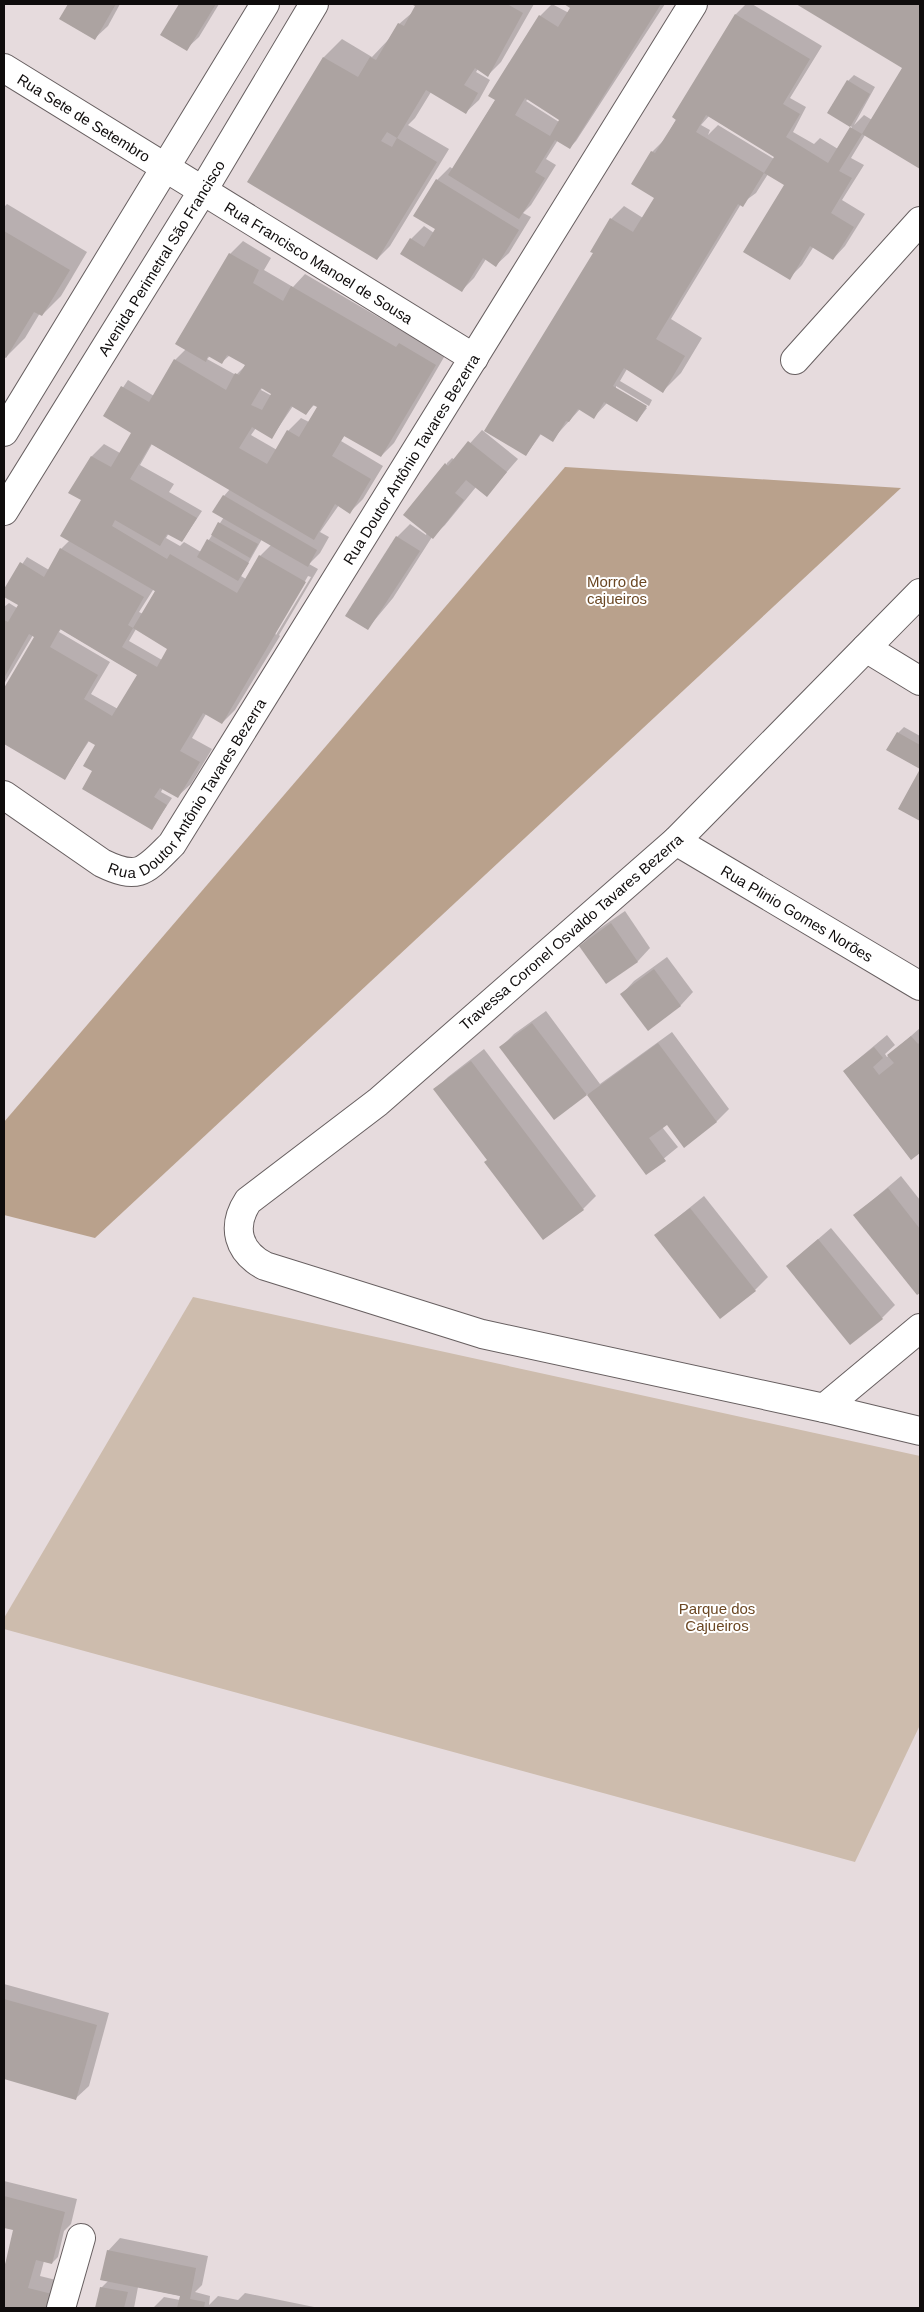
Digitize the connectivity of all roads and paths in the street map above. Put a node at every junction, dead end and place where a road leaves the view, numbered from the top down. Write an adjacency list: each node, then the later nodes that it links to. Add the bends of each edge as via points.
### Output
1 (265, 4): 5 (street)
2 (314, 4): 6 (street, Avenida Perimetral São Francisco)
3 (694, 4): 8 (street, Rua Doutor Antônio Tavares Bezerra)
4 (4, 68): 5 (street, Rua Sete de Setembro)
5 (164, 168): 6 (street, Rua Francisco Manoel de Sousa); 10 (street)
6 (202, 192): 8 (street, Rua Francisco Manoel de Sousa); 11 (street, Avenida Perimetral São Francisco)
7 (920, 221): 9 (street)
8 (474, 358): 15 (street, Rua Doutor Antônio Tavares Bezerra, via 172,844 147,868 136,872 120,871 102,863)
9 (795, 360)
10 (4, 432)
11 (8, 494)
12 (920, 593): 13 (street, Travessa Coronel Osvaldo Tavares Bezerra)
13 (866, 648): 14 (street); 16 (street, Travessa Coronel Osvaldo Tavares Bezerra)
14 (920, 681)
15 (4, 795)
16 (676, 841): 17 (street, Rua Plinio Gomes Norões); 19 (street, Travessa Coronel Osvaldo Tavares Bezerra, via 378,1102 248,1201 241,1212 238,1231 242,1246 254,1260 265,1266 482,1334)
17 (920, 986)
18 (920, 1328): 19 (street)
19 (824, 1408): 20 (street)
20 (920, 1431)
21 (81, 2238): 22 (street)
22 (61, 2308)

